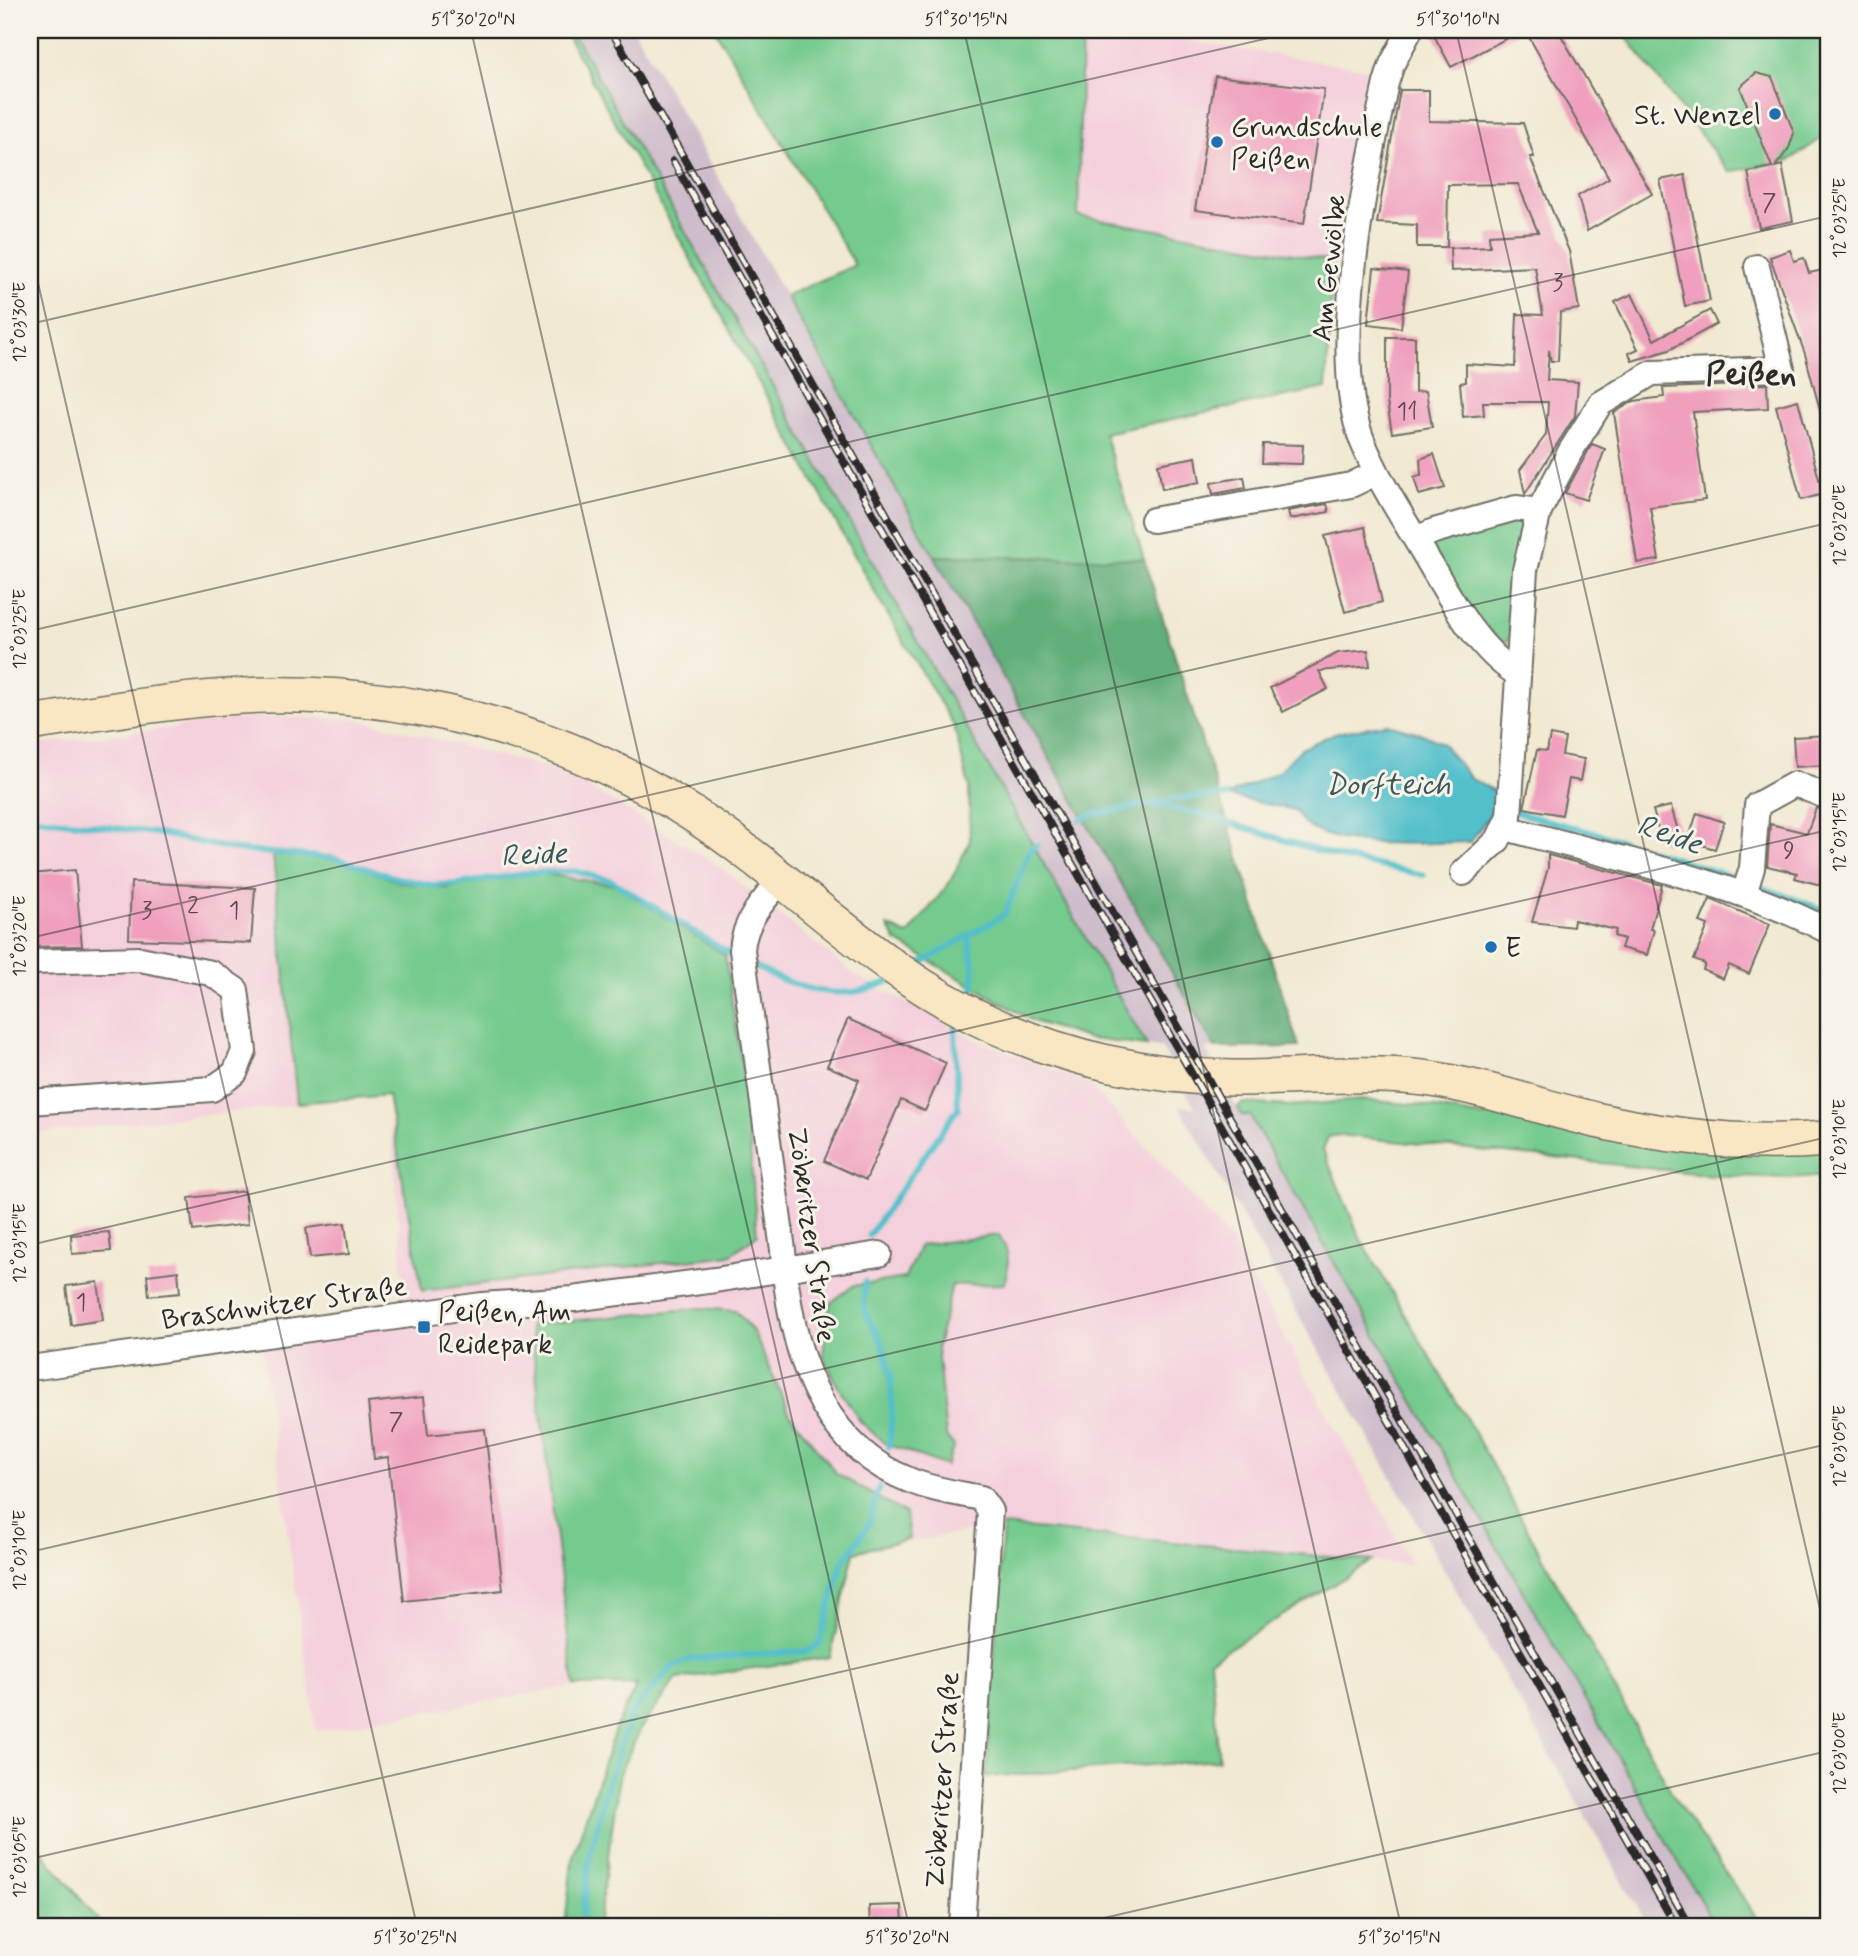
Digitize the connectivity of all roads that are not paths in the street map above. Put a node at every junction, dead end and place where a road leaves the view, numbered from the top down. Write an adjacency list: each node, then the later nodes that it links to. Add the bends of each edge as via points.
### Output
1 (1410, 30): 3 (street, Am Gewölbe, via 1386,83 1354,265 1348,366 1351,402)
2 (1757, 267): 4 (street, via 1782,369 1652,373 1610,397 1600,404)
3 (1376, 473): 5 (street, via 1351,485); 6 (street, Am Gewölbe)
4 (1539, 511): 6 (street, via 1516,508); 7 (street, via 1525,570)
5 (1153, 520)
6 (1416, 539): 7 (street, Am Gewölbe, via 1497,661)
7 (1516, 673): 10 (street)
8 (30, 723): 12 (main road, via 192,700 266,695 365,699 470,719 553,745 643,786 694,815)
9 (1828, 797): 13 (street, via 1795,784 1757,805)
10 (1509, 815): 11 (street, via 1498,840); 13 (street)
11 (1464, 873)
12 (782, 880): 17 (main road, via 881,961 971,1015 1059,1050 1159,1072 1236,1078 1400,1075 1456,1083 1650,1131 1754,1141); 19 (street, Zöberitzer Straße, via 755,911 742,950)
13 (1748, 883): 14 (street)
14 (1828, 932)
15 (30, 961): 16 (street, via 140,959 211,973 236,990 244,1051 235,1073 212,1089)
16 (30, 1102)
17 (1828, 1139)
18 (879, 1254): 19 (street, Braschwitzer Straße)
19 (785, 1269): 20 (street, Braschwitzer Straße); 21 (street, Zöberitzer Straße, via 804,1368 843,1431 890,1471 928,1487 981,1498 990,1511)
20 (30, 1368)
21 (962, 1926)

